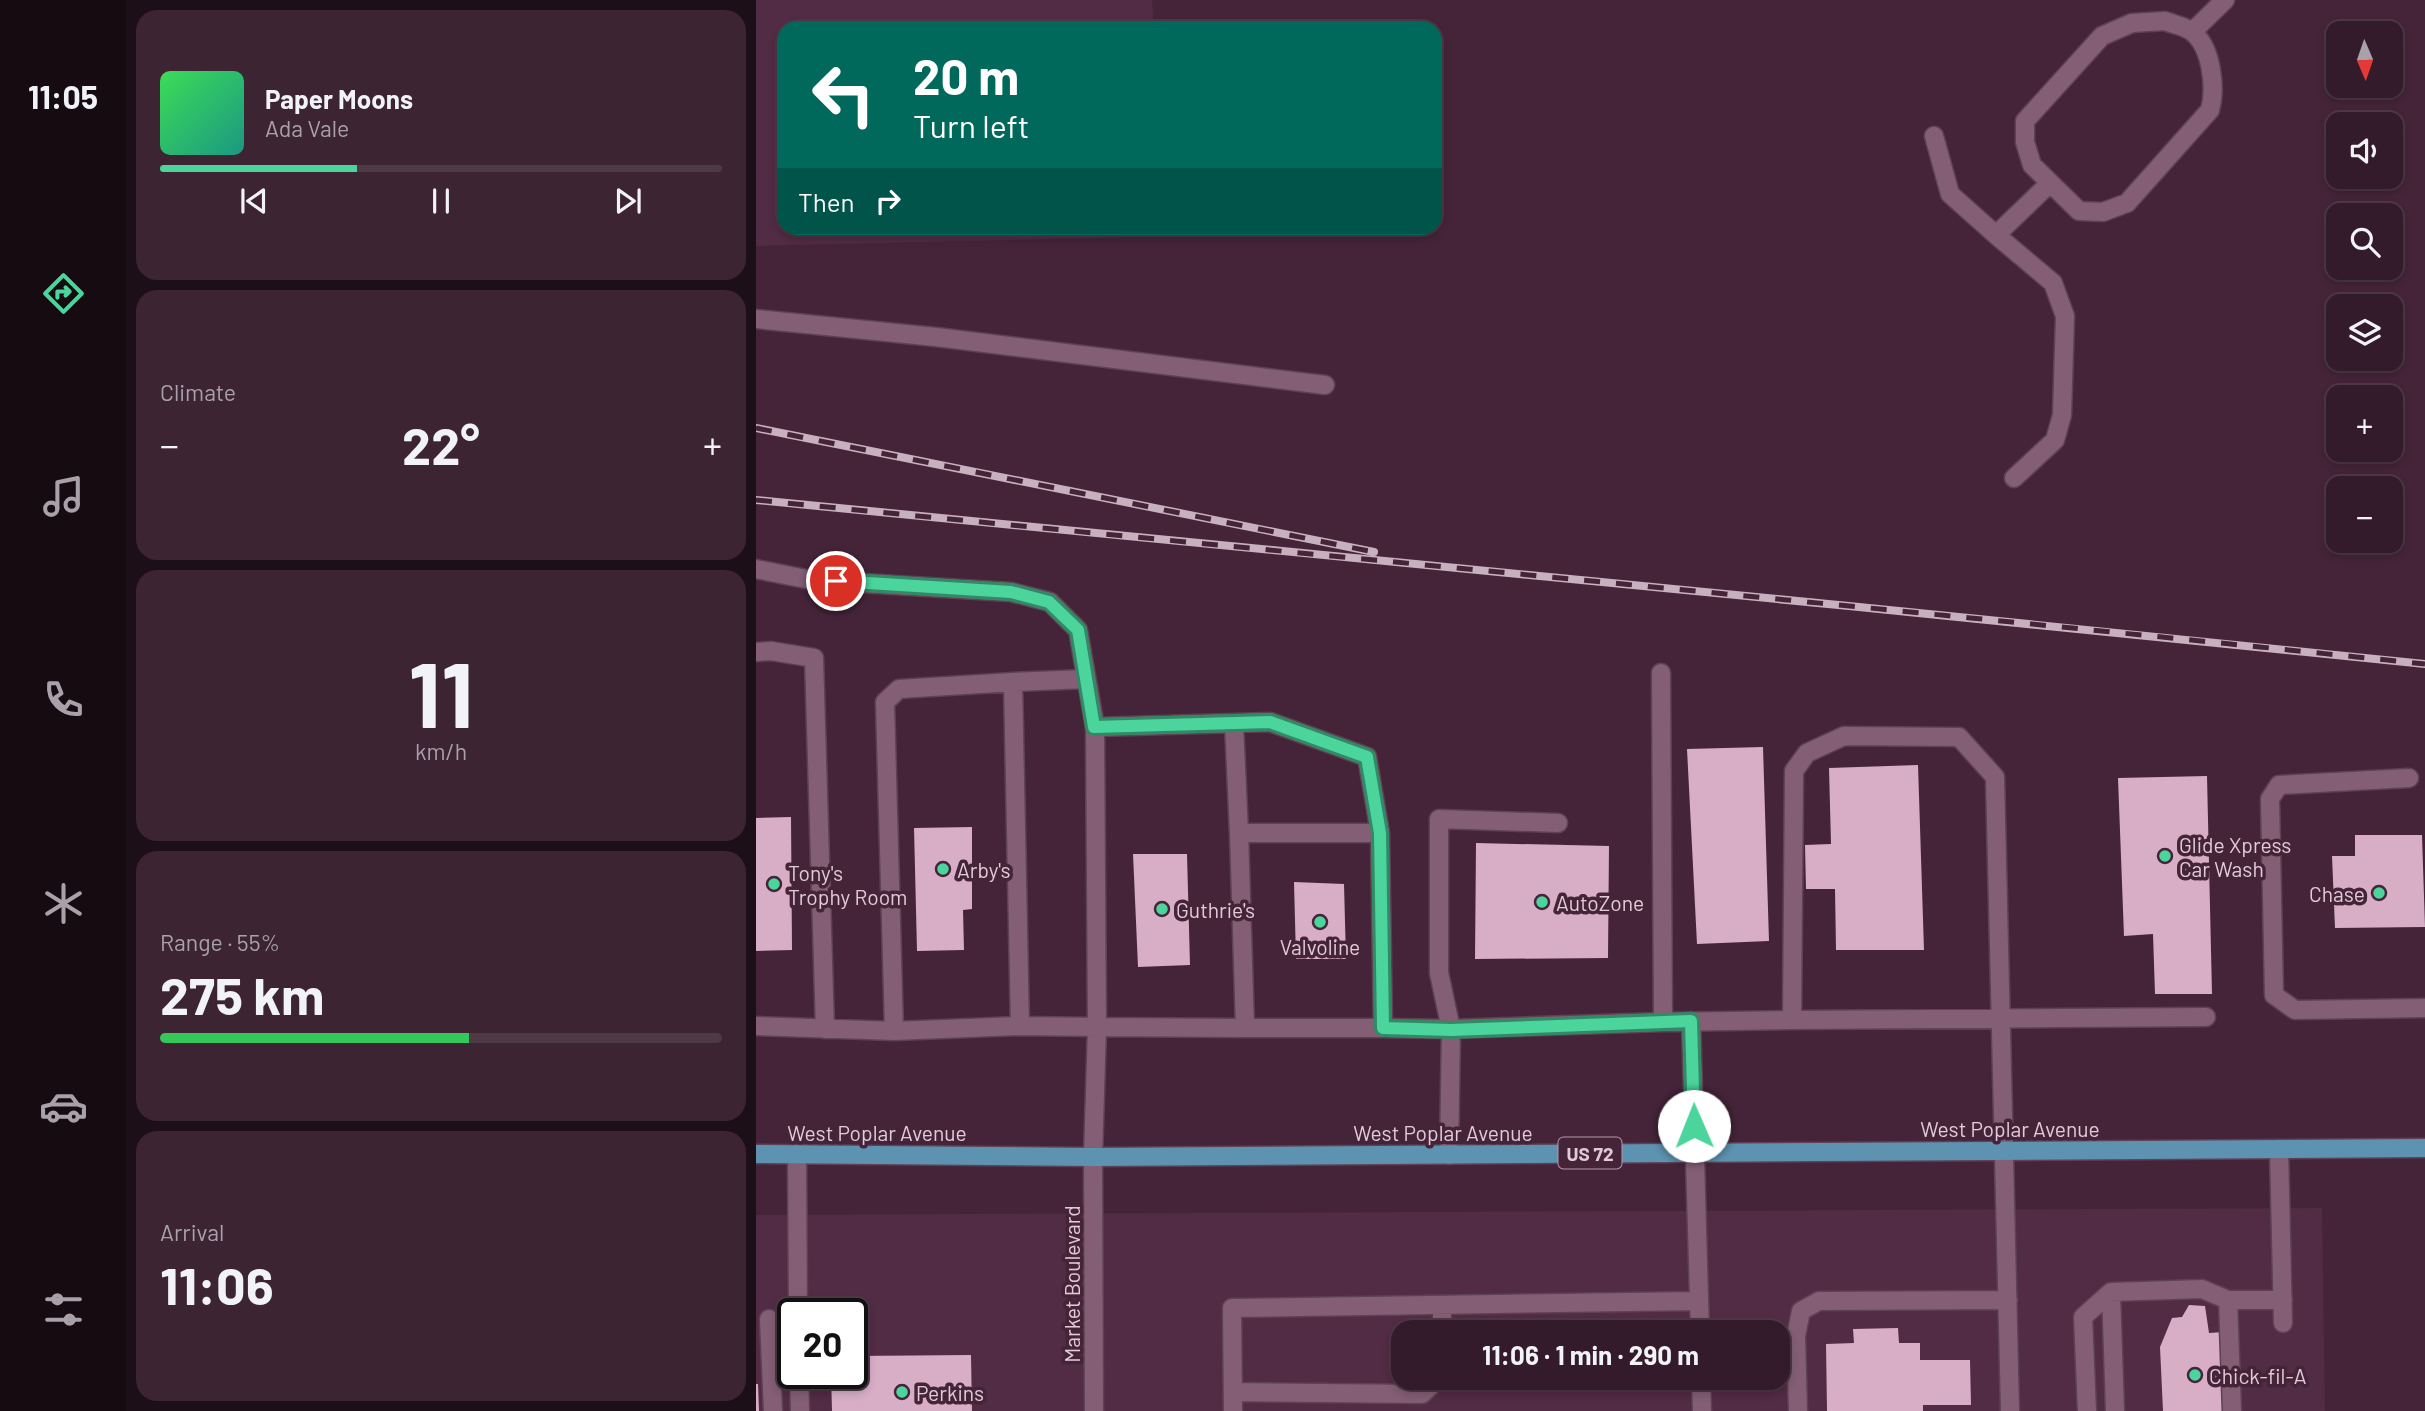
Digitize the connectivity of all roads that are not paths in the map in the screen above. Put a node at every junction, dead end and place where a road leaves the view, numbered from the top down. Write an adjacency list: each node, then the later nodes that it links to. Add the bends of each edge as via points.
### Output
1 (2225, 0): 2 (street)
2 (2192, 32): 4 (street, via 2165,21 2132,23 2102,36 2025,121 2032,165); 4 (street, via 2210,62 2215,92 2210,110 2127,203 2104,212 2078,211)
3 (1934, 136): 5 (street, via 1950,194)
4 (2050, 183): 5 (street)
5 (1996, 235): 8 (street, via 2053,283 2065,316 2062,415 2055,440)
6 (756, 319): 7 (street)
7 (1325, 385)
8 (2014, 478)
9 (756, 569): 12 (street, Market Boulevard, via 811,580 1011,592 1049,602 1078,630)
10 (756, 652): 31 (street, via 771,650 814,658)
11 (1661, 673): 24 (street)
12 (1086, 679): 13 (street); 15 (street, Market Boulevard)
13 (1013, 682): 27 (street); 33 (street, via 899,689 885,702)
14 (1234, 724): 15 (street); 18 (street); 19 (street, via 1270,722 1367,757)
15 (1094, 727): 28 (street, Market Boulevard)
16 (2409, 778): 20 (street, via 2279,785 2270,799 2274,995 2295,1010)
17 (1558, 823): 32 (street, via 1439,818 1439,973)
18 (1239, 833): 19 (street); 29 (street)
19 (1380, 833): 30 (street)
20 (2425, 1008)
21 (2002, 1017): 22 (street); 23 (street); 23 (street, via 1995,777 1959,737 1844,736 1807,753 1794,771); 36 (street)
22 (2206, 1017)
23 (1792, 1020): 25 (street)
24 (1663, 1021): 25 (street); 32 (street)
25 (1691, 1021): 37 (street)
26 (756, 1026): 31 (street)
27 (1020, 1026): 28 (street); 33 (street)
28 (1097, 1027): 29 (street); 41 (street, Market Boulevard)
29 (1245, 1028): 30 (street)
30 (1383, 1028): 32 (street)
31 (825, 1029): 33 (street)
32 (1451, 1030): 40 (street)
33 (894, 1031)
34 (2425, 1148): 35 (main road, West Poplar Avenue / US 72)
35 (2279, 1149): 36 (main road, West Poplar Avenue / US 72); 46 (street)
36 (2006, 1151): 37 (main road, West Poplar Avenue / US 72); 44 (street)
37 (1694, 1153): 40 (main road, West Poplar Avenue / US 72); 47 (street)
38 (756, 1154): 39 (main road, West Poplar Avenue / US 72)
39 (797, 1154): 41 (main road, West Poplar Avenue / US 72); 43 (street)
40 (1449, 1154): 41 (main road, West Poplar Avenue / US 72)
41 (1093, 1157): 59 (street, Market Boulevard)
42 (2111, 1292): 45 (street, via 2202,1289); 64 (street, via 2083,1317); 65 (street)
43 (798, 1298)
44 (2008, 1300): 62 (street, via 1819,1301 1801,1311 1796,1336); 63 (street)
45 (2228, 1300): 46 (street); 66 (street)
46 (2283, 1300): 52 (street)
47 (1699, 1301): 48 (street); 51 (street)
48 (1442, 1305): 50 (street); 56 (street, via 1232,1308)
49 (769, 1319): 57 (street)
50 (1442, 1320)
51 (1700, 1320)
52 (2283, 1323)
53 (799, 1389): 58 (street)
54 (1426, 1390): 56 (street, via 1422,1394)
55 (1701, 1390): 61 (street)
56 (1233, 1392): 60 (street)
57 (773, 1411)
58 (800, 1411)
59 (1094, 1411)
60 (1233, 1411)
61 (1702, 1411)
62 (1798, 1411)
63 (2010, 1411)
64 (2087, 1411)
65 (2115, 1411)
66 (2232, 1411)

